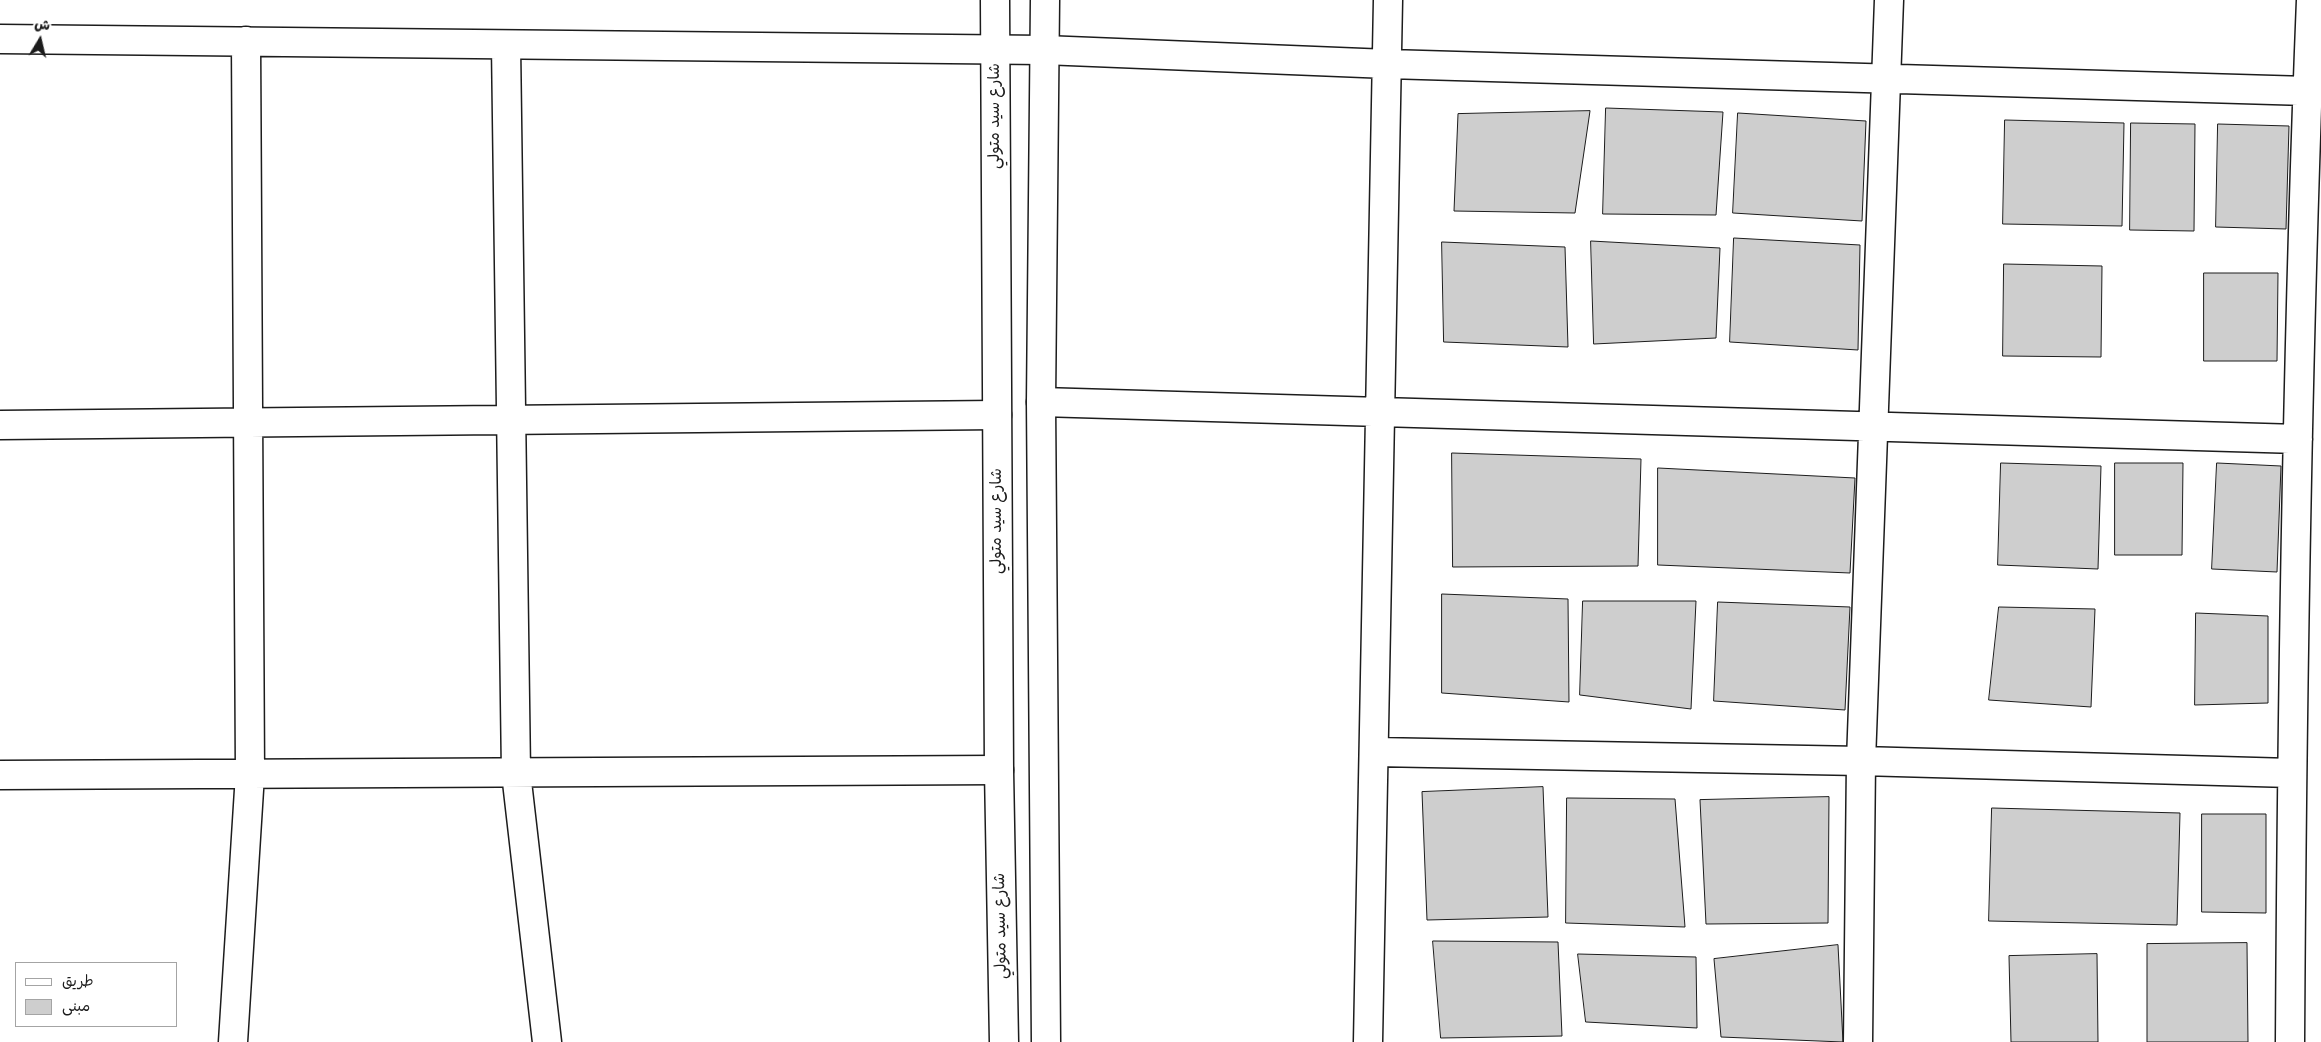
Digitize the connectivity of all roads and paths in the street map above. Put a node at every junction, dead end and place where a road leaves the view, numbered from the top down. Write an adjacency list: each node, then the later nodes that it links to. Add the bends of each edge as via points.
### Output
1 (995, 0): 9 (street, شارع سيد متولي)
2 (1045, 0): 10 (street)
3 (1388, 0): 11 (street)
4 (1889, 0): 12 (street)
5 (2311, 0): 13 (street)
6 (0, 38): 7 (street)
7 (246, 41): 8 (street); 18 (street)
8 (506, 45): 9 (street); 17 (street)
9 (994, 50): 10 (street); 16 (street, شارع سيد متولي)
10 (1044, 50): 11 (street); 14 (street)
11 (1388, 64): 12 (street); 15 (street)
12 (1886, 79): 13 (street); 20 (street)
13 (2307, 91): 21 (street)
14 (1041, 402): 15 (street); 32 (street)
15 (1380, 413): 20 (street); 22 (street)
16 (997, 414): 17 (street); 24 (street, شارع سيد متولي)
17 (510, 419): 18 (street); 25 (street)
18 (248, 422): 19 (street); 27 (street)
19 (0, 425)
20 (1875, 427): 21 (street); 23 (street)
21 (2298, 439): 26 (street)
22 (1375, 752): 23 (street); 33 (street)
23 (1861, 761): 26 (street); 34 (street)
24 (998, 770): 25 (street); 31 (street, شارع سيد متولي)
25 (516, 773): 27 (street); 30 (street)
26 (2291, 773): 35 (street)
27 (250, 774): 28 (street); 29 (street)
28 (0, 775)
29 (233, 1042)
30 (547, 1042)
31 (1004, 1042)
32 (1046, 1042)
33 (1368, 1042)
34 (1858, 1042)
35 (2290, 1042)

